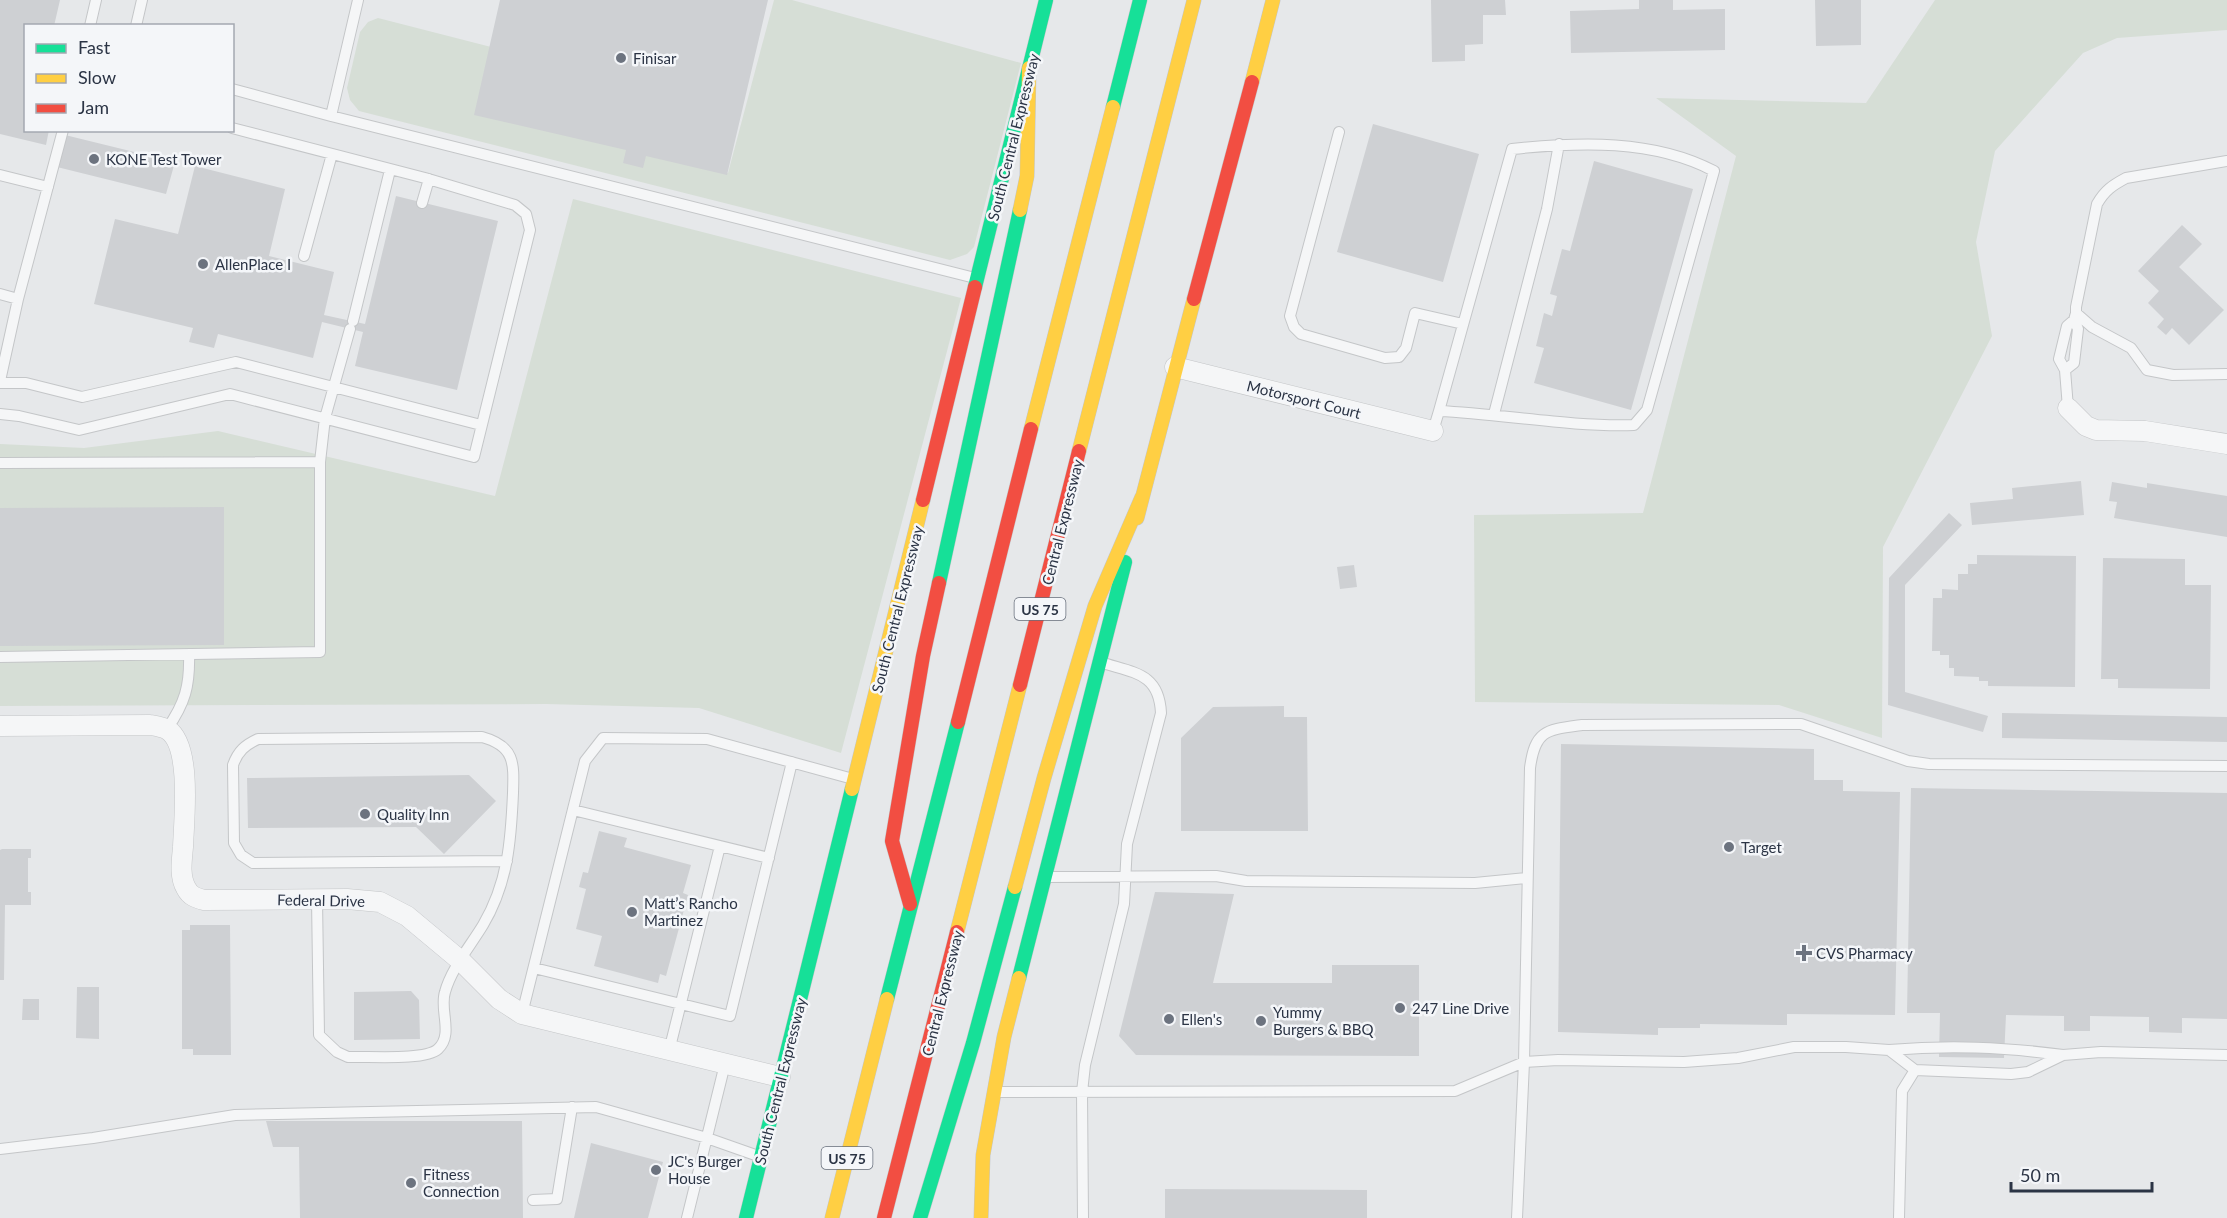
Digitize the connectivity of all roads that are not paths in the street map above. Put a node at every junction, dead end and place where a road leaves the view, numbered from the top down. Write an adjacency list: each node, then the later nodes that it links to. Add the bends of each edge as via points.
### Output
1 (96, 0): 8 (lane)
2 (142, 0): 9 (lane)
3 (358, 0): 12 (lane)
4 (1046, 0): 10 (main road, South Central Expressway)
5 (1140, 0): 61 (main road, US 75)
6 (1194, 0): 84 (main road, Central Expressway / US 75)
7 (1273, 0): 30 (main road)
8 (90, 24)
9 (136, 24)
10 (1029, 68): 25 (main road, South Central Expressway); 61 (main road, via 1027,176 923,656 892,841)
11 (234, 90): 12 (lane)
12 (332, 116): 25 (lane)
13 (234, 129): 17 (lane)
14 (62, 132): 22 (lane)
15 (1339, 132): 29 (lane, via 1290,316 1294,327 1301,334 1385,358 1399,357 1406,348 1415,313)
16 (1559, 144): 29 (lane, via 1512,149); 37 (lane, via 1547,209); 37 (lane, via 1646,148 1695,161 1714,171 1647,410 1634,425 1594,426)
17 (332, 154): 19 (lane); 24 (lane)
18 (2227, 161): 28 (lane, via 2126,178 2103,193 2097,204)
19 (390, 170): 21 (lane); 33 (lane)
20 (0, 175): 22 (lane)
21 (429, 179): 23 (lane); 39 (lane, via 514,205 526,214 530,230)
22 (48, 187): 27 (lane)
23 (422, 203)
24 (303, 256)
25 (979, 279): 52 (main road, South Central Expressway)
26 (0, 294): 27 (lane)
27 (18, 299): 32 (lane)
28 (2075, 317): 31 (lane, via 2131,348 2147,370 2173,375); 34 (lane, via 2078,329 2074,363 2065,370)
29 (1463, 324): 35 (lane)
30 (1174, 367): 40 (street, Motorsport Court); 44 (main road)
31 (2227, 374)
32 (0, 382): 33 (lane, via 26,383 82,397 236,362)
33 (334, 387): 38 (lane); 39 (lane)
34 (2068, 408): 41 (street, via 2086,426 2096,430 2145,432)
35 (1439, 411): 37 (lane); 40 (lane)
36 (0, 414): 38 (lane, via 79,430 230,394)
37 (1494, 414)
38 (325, 418): 39 (lane, via 474,457); 42 (lane)
39 (481, 425)
40 (1433, 431)
41 (2227, 444)
42 (320, 462): 43 (lane); 45 (lane, via 320,652)
43 (0, 463)
44 (1142, 497): 47 (main road); 85 (main road, via 1095,606)
45 (189, 654): 46 (lane); 49 (lane, via 190,680 181,709)
46 (0, 657)
47 (1100, 662): 57 (lane, via 1147,679 1160,699 1161,713 1127,844); 58 (main road)
48 (0, 726): 49 (street, via 150,725)
49 (167, 729): 60 (street, Federal Drive, via 176,738 182,755 182,871 185,887 192,896 204,900)
50 (792, 762): 52 (lane); 53 (lane, via 707,739 603,738 585,761); 55 (lane)
51 (2227, 766): 59 (lane, via 1929,764 1908,761 1801,724 1558,728 1542,735 1533,746)
52 (853, 779): 73 (main road, South Central Expressway)
53 (573, 810): 54 (lane); 63 (lane)
54 (720, 846): 55 (lane); 64 (lane)
55 (769, 858): 64 (lane, via 730,1016)
56 (507, 861): 56 (lane, via 513,778 511,756 497,741 482,737 258,739 237,754 233,765 234,843 241,855 253,862); 62 (lane, via 485,922)
57 (1126, 875): 58 (lane); 59 (lane, via 1216,876 1246,881 1475,883); 75 (lane, via 1125,904 1085,1065)
58 (1045, 877): 74 (main road)
59 (1527, 878): 70 (lane)
60 (317, 899): 62 (street, Federal Drive, via 380,902 407,916); 62 (lane, via 319,1035 348,1057 423,1055 436,1051 445,1034 444,993)
61 (910, 906): 83 (main road, US 75)
62 (460, 961): 65 (street, Federal Drive, via 499,999)
63 (534, 968): 64 (lane); 65 (lane)
64 (680, 1004): 67 (lane)
65 (522, 1014): 67 (street, Federal Drive)
66 (1889, 1050): 68 (lane, via 2005,1047); 70 (lane, via 1794,1047 1738,1058 1684,1062); 72 (lane)
67 (669, 1051): 71 (street, Federal Drive)
68 (2063, 1055): 69 (lane); 72 (lane, via 2028,1072 2011,1074)
69 (2227, 1055)
70 (1524, 1062): 75 (lane, via 1455,1091); 88 (lane)
71 (725, 1064): 73 (street, Federal Drive); 77 (lane)
72 (1915, 1070): 89 (lane, via 1902,1091)
73 (780, 1077): 79 (main road, South Central Expressway)
74 (993, 1092): 75 (lane); 86 (main road, via 983,1155)
75 (1082, 1092): 87 (lane)
76 (572, 1107): 77 (lane, via 596,1107); 78 (lane, via 235,1114); 80 (lane, via 557,1199)
77 (707, 1138): 79 (lane); 81 (lane)
78 (0, 1149)
79 (761, 1157): 82 (main road, South Central Expressway)
80 (533, 1200)
81 (687, 1218)
82 (746, 1218)
83 (832, 1218)
84 (884, 1218)
85 (920, 1218)
86 (981, 1218)
87 (1083, 1218)
88 (1517, 1218)
89 (1899, 1218)

